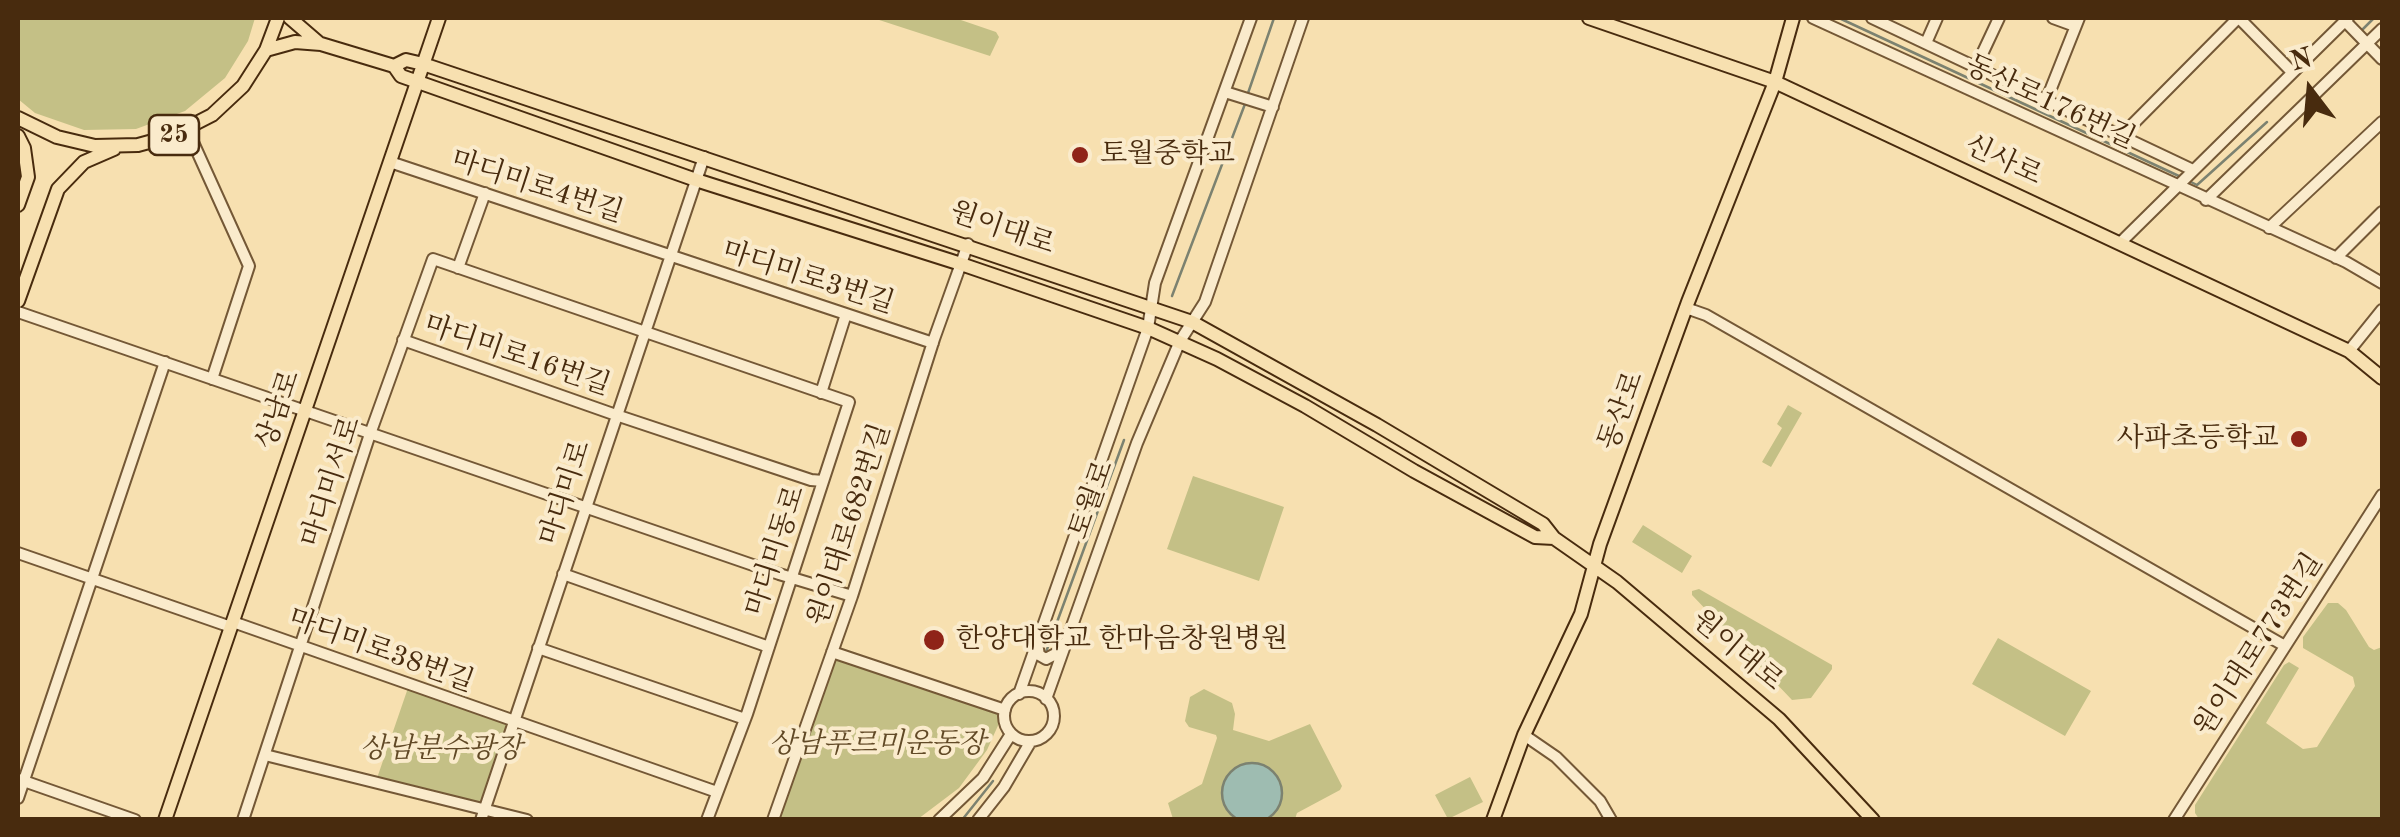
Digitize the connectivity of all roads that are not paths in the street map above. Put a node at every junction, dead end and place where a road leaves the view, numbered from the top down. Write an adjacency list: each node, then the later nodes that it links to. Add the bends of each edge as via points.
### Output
1 (278, 18): 20 (main road, 25)
2 (290, 18): 18 (main road, 원이대로)
3 (439, 18): 22 (main road, 상남로)
4 (1251, 18): 29 (street, 토월로)
5 (1304, 18): 31 (street, 토월로)
6 (1589, 18): 27 (main road, 신사로)
7 (1793, 18): 27 (main road, 동산로)
8 (1813, 18): 28 (street, 동산로176번길)
9 (1874, 18): 17 (street)
10 (1936, 18): 17 (street)
11 (1999, 18): 24 (street)
12 (2053, 18): 15 (street)
13 (2238, 18): 25 (street); 36 (street)
14 (2347, 19): 19 (street); 25 (street)
15 (2077, 22): 30 (street)
16 (2382, 29): 19 (street)
17 (1926, 43): 24 (street)
18 (321, 44): 20 (main road, 원이대로); 23 (main road, 원이대로)
19 (2368, 44): 21 (street); 43 (street)
20 (266, 50): 34 (main road, 25, via 234,96)
21 (2382, 59)
22 (423, 64): 23 (main road, 원이대로, via 406,60); 26 (main road, 상남로); 38 (main road, 원이대로)
23 (394, 66): 26 (main road, 원이대로)
24 (1980, 71): 28 (street); 30 (street)
25 (2292, 72): 40 (street)
26 (417, 82): 39 (main road, 상남로); 41 (main road, 원이대로)
27 (1775, 82): 48 (main road, 신사로); 56 (main road, 동산로)
28 (1973, 90): 40 (street, 동산로176번길)
29 (1225, 92): 31 (street); 55 (street, 토월로)
30 (2046, 101): 36 (street)
31 (1273, 108): 60 (street, 토월로, via 1205,302)
32 (18, 118): 37 (main road, 25, via 70,141)
33 (2382, 122): 46 (street)
34 (187, 129): 37 (main road, 25); 69 (street, via 249,266)
35 (18, 136): 44 (main road, via 28,177)
36 (2121, 136): 40 (street)
37 (121, 146): 54 (main road, via 84,162 58,189)
38 (704, 157): 41 (street, 마디미로); 47 (main road, 원이대로)
39 (390, 162): 42 (street, 마디미로4번길); 71 (main road, 상남로)
40 (2185, 178): 43 (street, 동산로176번길); 48 (street)
41 (696, 180): 49 (street, 마디미로); 51 (main road, 원이대로)
42 (485, 194): 49 (street, 마디미로4번길); 52 (street)
43 (2206, 200): 46 (street, 동산로176번길)
44 (18, 205)
45 (2382, 212): 50 (street)
46 (2270, 228): 50 (street, 동산로176번길)
47 (968, 244): 51 (street, 원이대로682번길); 55 (main road, 원이대로)
48 (2120, 244): 66 (main road, 신사로)
49 (670, 255): 59 (street, 마디미로3번길); 62 (street, 마디미로)
50 (2336, 258): 53 (street, 동산로176번길)
51 (961, 264): 61 (main road, 원이대로); 65 (street, 원이대로682번길)
52 (458, 268): 62 (street); 63 (street, 마디미서로, via 433,260)
53 (2382, 283)
54 (18, 301)
55 (1150, 306): 60 (main road, 원이대로); 61 (street, 토월로)
56 (1686, 308): 81 (main road, 동산로); 88 (street)
57 (2382, 310): 66 (street)
58 (18, 312): 67 (street)
59 (846, 314): 65 (street, 마디미로3번길); 70 (street)
60 (1192, 322): 64 (street, 토월로); 79 (main road, 원이대로, via 1464,476 1543,524)
61 (1148, 328): 64 (main road, 원이대로); 74 (street, 토월로)
62 (643, 333): 70 (street); 72 (street, 마디미로)
63 (403, 340): 72 (street, 마디미로16번길); 73 (street, 마디미서로)
64 (1180, 341): 75 (street, 토월로); 79 (main road, 원이대로, via 1535,537)
65 (933, 343): 85 (street, 원이대로682번길)
66 (2349, 350): 68 (main road, 신사로)
67 (164, 362): 69 (street); 84 (street)
68 (2382, 378)
69 (212, 379): 71 (street)
70 (821, 393): 76 (street, 마디미동로, via 849,402)
71 (304, 412): 73 (street); 86 (main road, 상남로)
72 (616, 415): 76 (street, 마디미로16번길); 78 (street, 마디미로)
73 (370, 434): 78 (street); 89 (street, 마디미서로)
74 (1111, 438): 75 (street, via 1126,432); 87 (street, 토월로)
75 (1134, 450): 92 (street, 토월로)
76 (823, 481): 83 (street, 마디미동로)
77 (2382, 495): 88 (street, 원이대로773번길)
78 (586, 506): 82 (street, 마디미로); 83 (street)
79 (1554, 538): 81 (main road, 원이대로)
80 (18, 553): 84 (street, 마디미로38번길)
81 (1594, 565): 100 (main road, 동산로, via 1581,614); 119 (main road, 원이대로, via 1780,719)
82 (563, 574): 90 (street); 91 (street, 마디미로)
83 (790, 577): 85 (street); 90 (street, 마디미동로)
84 (92, 578): 86 (street, 마디미로38번길); 104 (street)
85 (852, 596): 93 (street, 원이대로682번길)
86 (232, 624): 89 (street, 마디미로38번길); 110 (main road, 상남로)
87 (1037, 642): 92 (street, via 1046,659); 94 (street, 토월로)
88 (2285, 646): 120 (street, 원이대로773번길)
89 (302, 647): 98 (street, 마디미로38번길); 102 (street, 마디미서로)
90 (769, 647): 97 (street, 마디미동로)
91 (538, 648): 97 (street); 98 (street, 마디미로)
92 (1064, 648): 95 (street, 토월로)
93 (832, 652): 96 (street); 114 (street, 원이대로682번길)
94 (1019, 694): 95 (street, via 1036,692); 96 (street)
95 (1046, 699): 101 (street, via 1052,726)
96 (1004, 710): 99 (street)
97 (745, 719): 106 (street, 마디미동로)
98 (514, 722): 106 (street, 마디미로38번길); 108 (street, 마디미로)
99 (1011, 734): 101 (street); 103 (street)
100 (1524, 734): 117 (main road, 동산로); 118 (street, via 1556,756)
101 (1031, 741): 105 (street)
102 (265, 755): 108 (street); 111 (street, 마디미서로)
103 (986, 774): 105 (street, via 998,768); 115 (street)
104 (20, 779): 107 (street); 109 (street)
105 (1004, 787): 116 (street)
106 (717, 792): 113 (street, 마디미동로)
107 (18, 798)
108 (483, 814): 112 (street)
109 (135, 820)
110 (166, 820)
111 (243, 820)
112 (527, 820)
113 (706, 820)
114 (773, 820)
115 (939, 820)
116 (978, 820)
117 (1493, 820)
118 (1611, 820)
119 (1874, 820)
120 (2174, 820)

